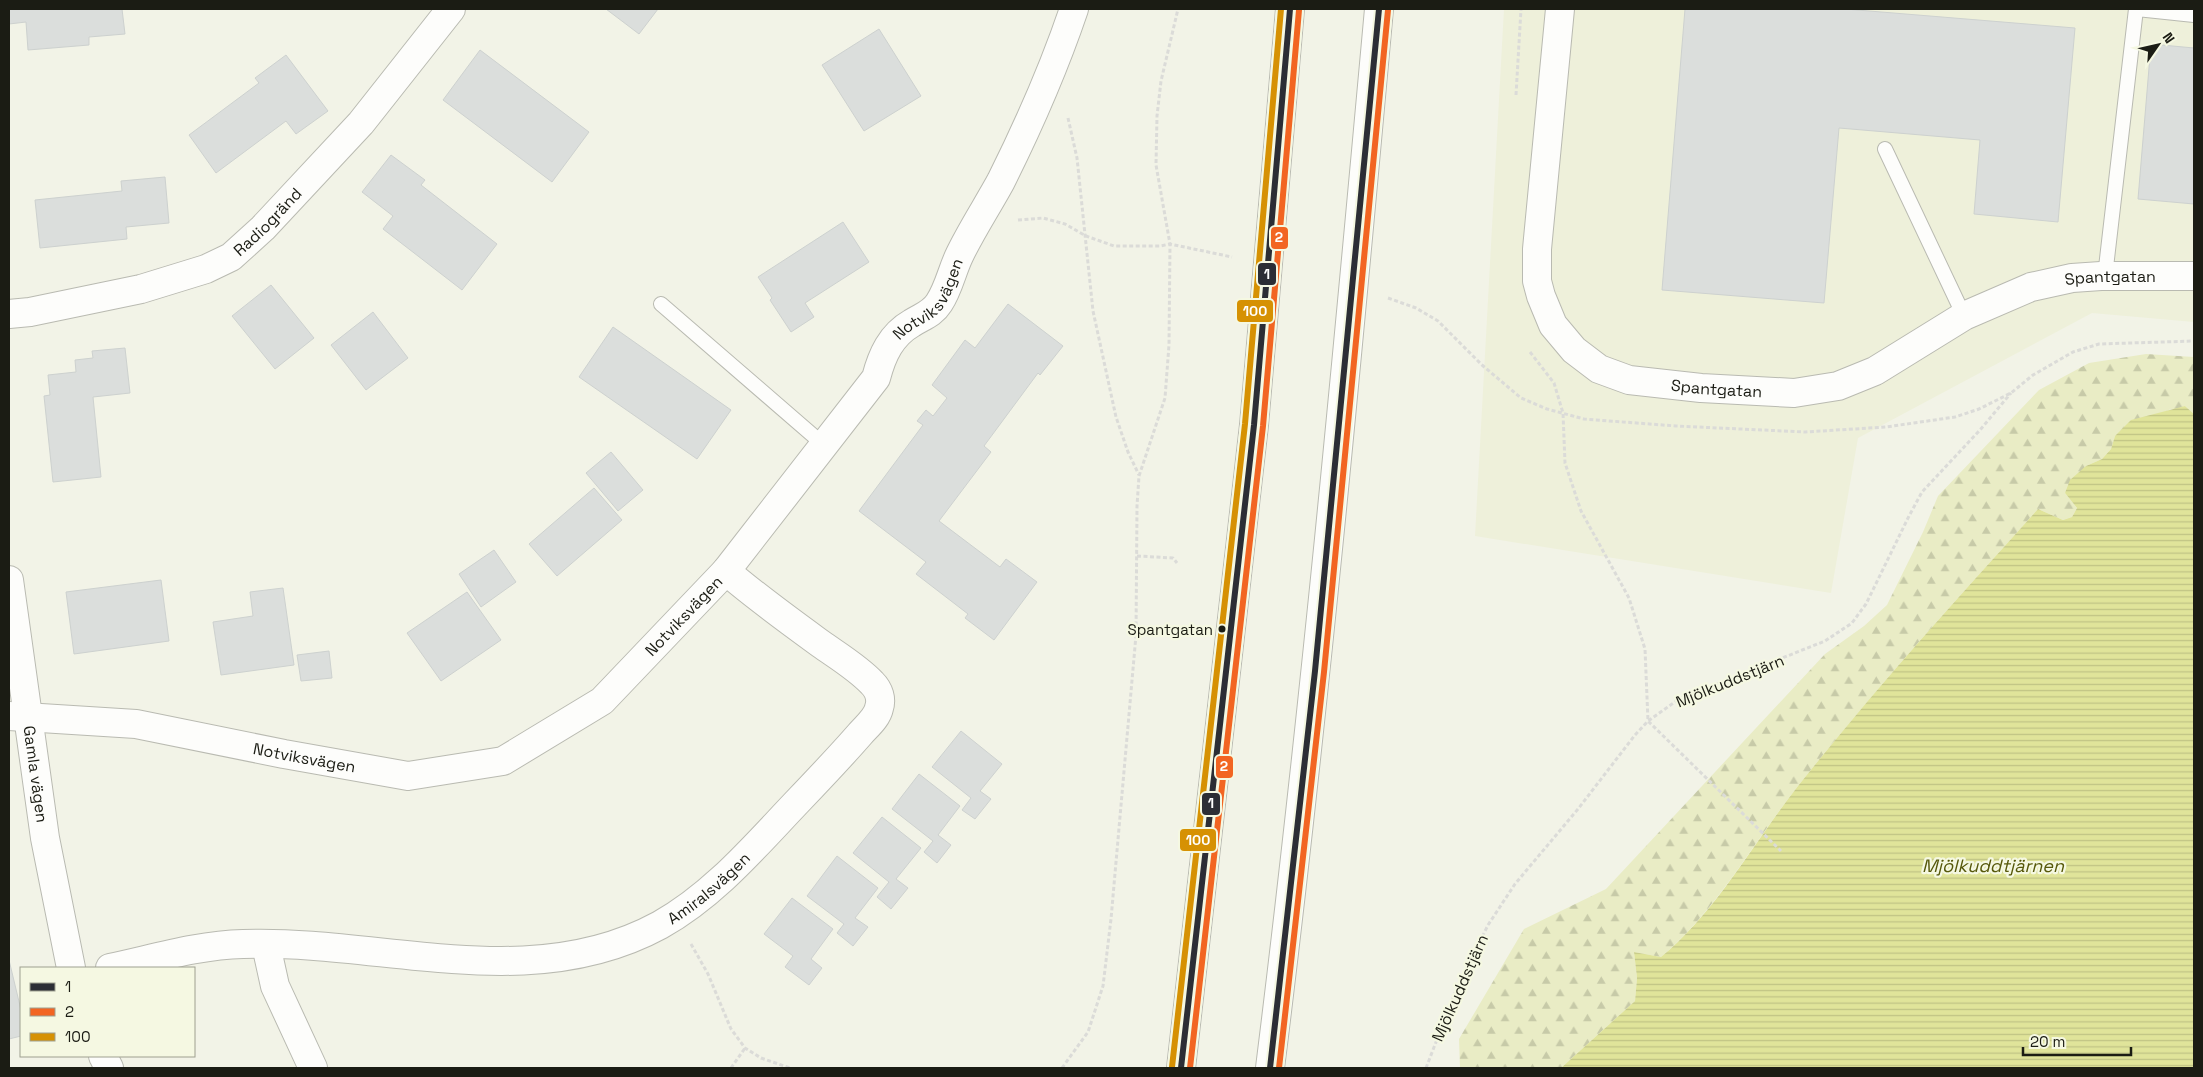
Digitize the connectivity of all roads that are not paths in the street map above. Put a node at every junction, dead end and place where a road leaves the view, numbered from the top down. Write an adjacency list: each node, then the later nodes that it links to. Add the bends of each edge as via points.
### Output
1 (451, 9): 12 (street, Radiogränd, via 362,123 263,228 231,257 206,269 141,289)
2 (1074, 9): 14 (street, Notviksvägen, via 1047,82 1001,181 959,255 939,304 928,316 902,329 892,340 881,359 876,378)
3 (1290, 9): 22 (street, via 1254,425)
4 (1379, 9): 23 (street, via 1331,529)
5 (1560, 9): 13 (street, Spantgatan, via 1537,249 1537,281 1553,325 1574,350 1599,368 1629,380 1794,393 1838,386 1875,371)
6 (2136, 9): 7 (lane); 9 (lane)
7 (2194, 15)
8 (1885, 149): 13 (lane)
9 (2105, 276): 10 (street, Spantgatan); 13 (street, Spantgatan, via 2072,278 2030,287)
10 (2194, 276)
11 (661, 304): 14 (lane)
12 (9, 314)
13 (1964, 316)
14 (824, 445): 15 (street, Notviksvägen)
15 (726, 571): 17 (street, Notviksvägen, via 602,701 503,760 408,776 136,724); 18 (street, Amiralsvägen, via 869,680 880,697 874,717 846,752 737,865 696,901 638,935 596,950 528,961 465,960)
16 (9, 580): 17 (street, Gamla vägen)
17 (19, 717): 19 (street, Gamla vägen)
18 (266, 945): 20 (street, Amiralsvägen, via 243,944 190,950); 21 (street, via 275,986)
19 (71, 967)
20 (114, 967)
21 (314, 1068)
22 (1181, 1068)
23 (1270, 1068)

